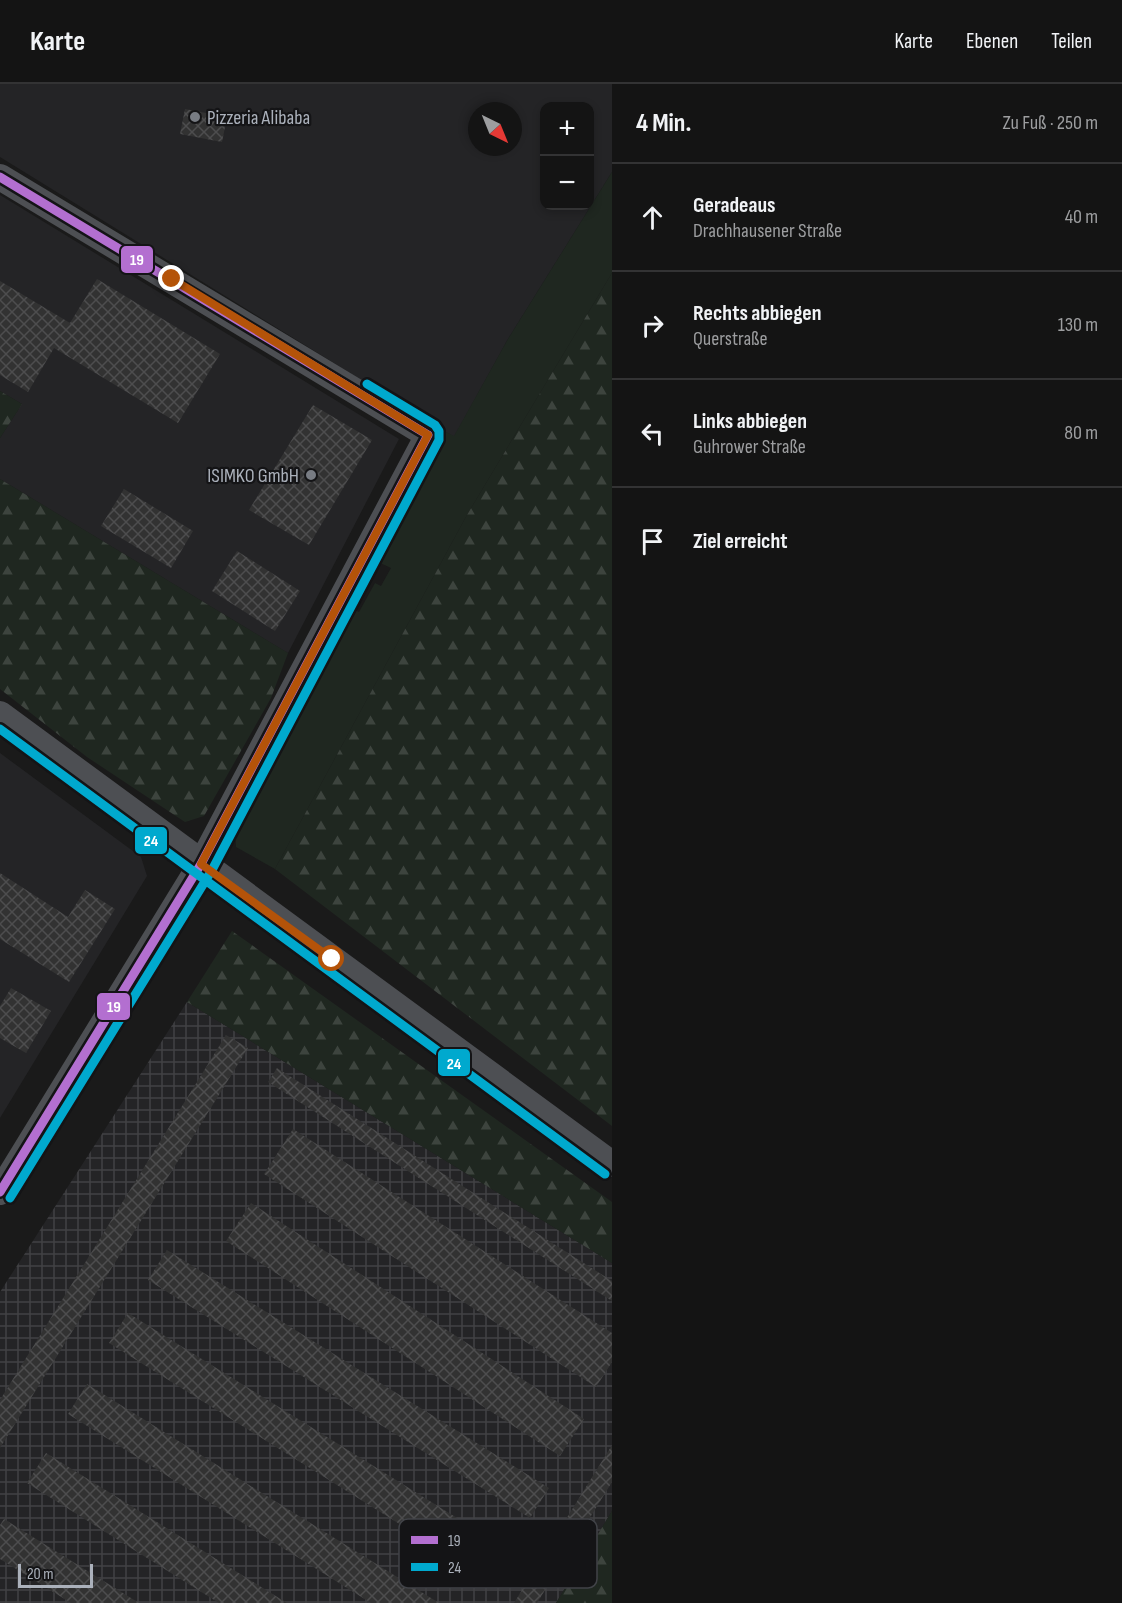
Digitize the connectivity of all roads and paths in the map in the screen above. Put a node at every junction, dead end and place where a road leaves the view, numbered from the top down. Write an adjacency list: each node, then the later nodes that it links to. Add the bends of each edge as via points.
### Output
1 (0, 177): 3 (street, via 428,435)
2 (0, 714): 3 (street)
3 (201, 864): 4 (street); 5 (street)
4 (612, 1164)
5 (0, 1192)

